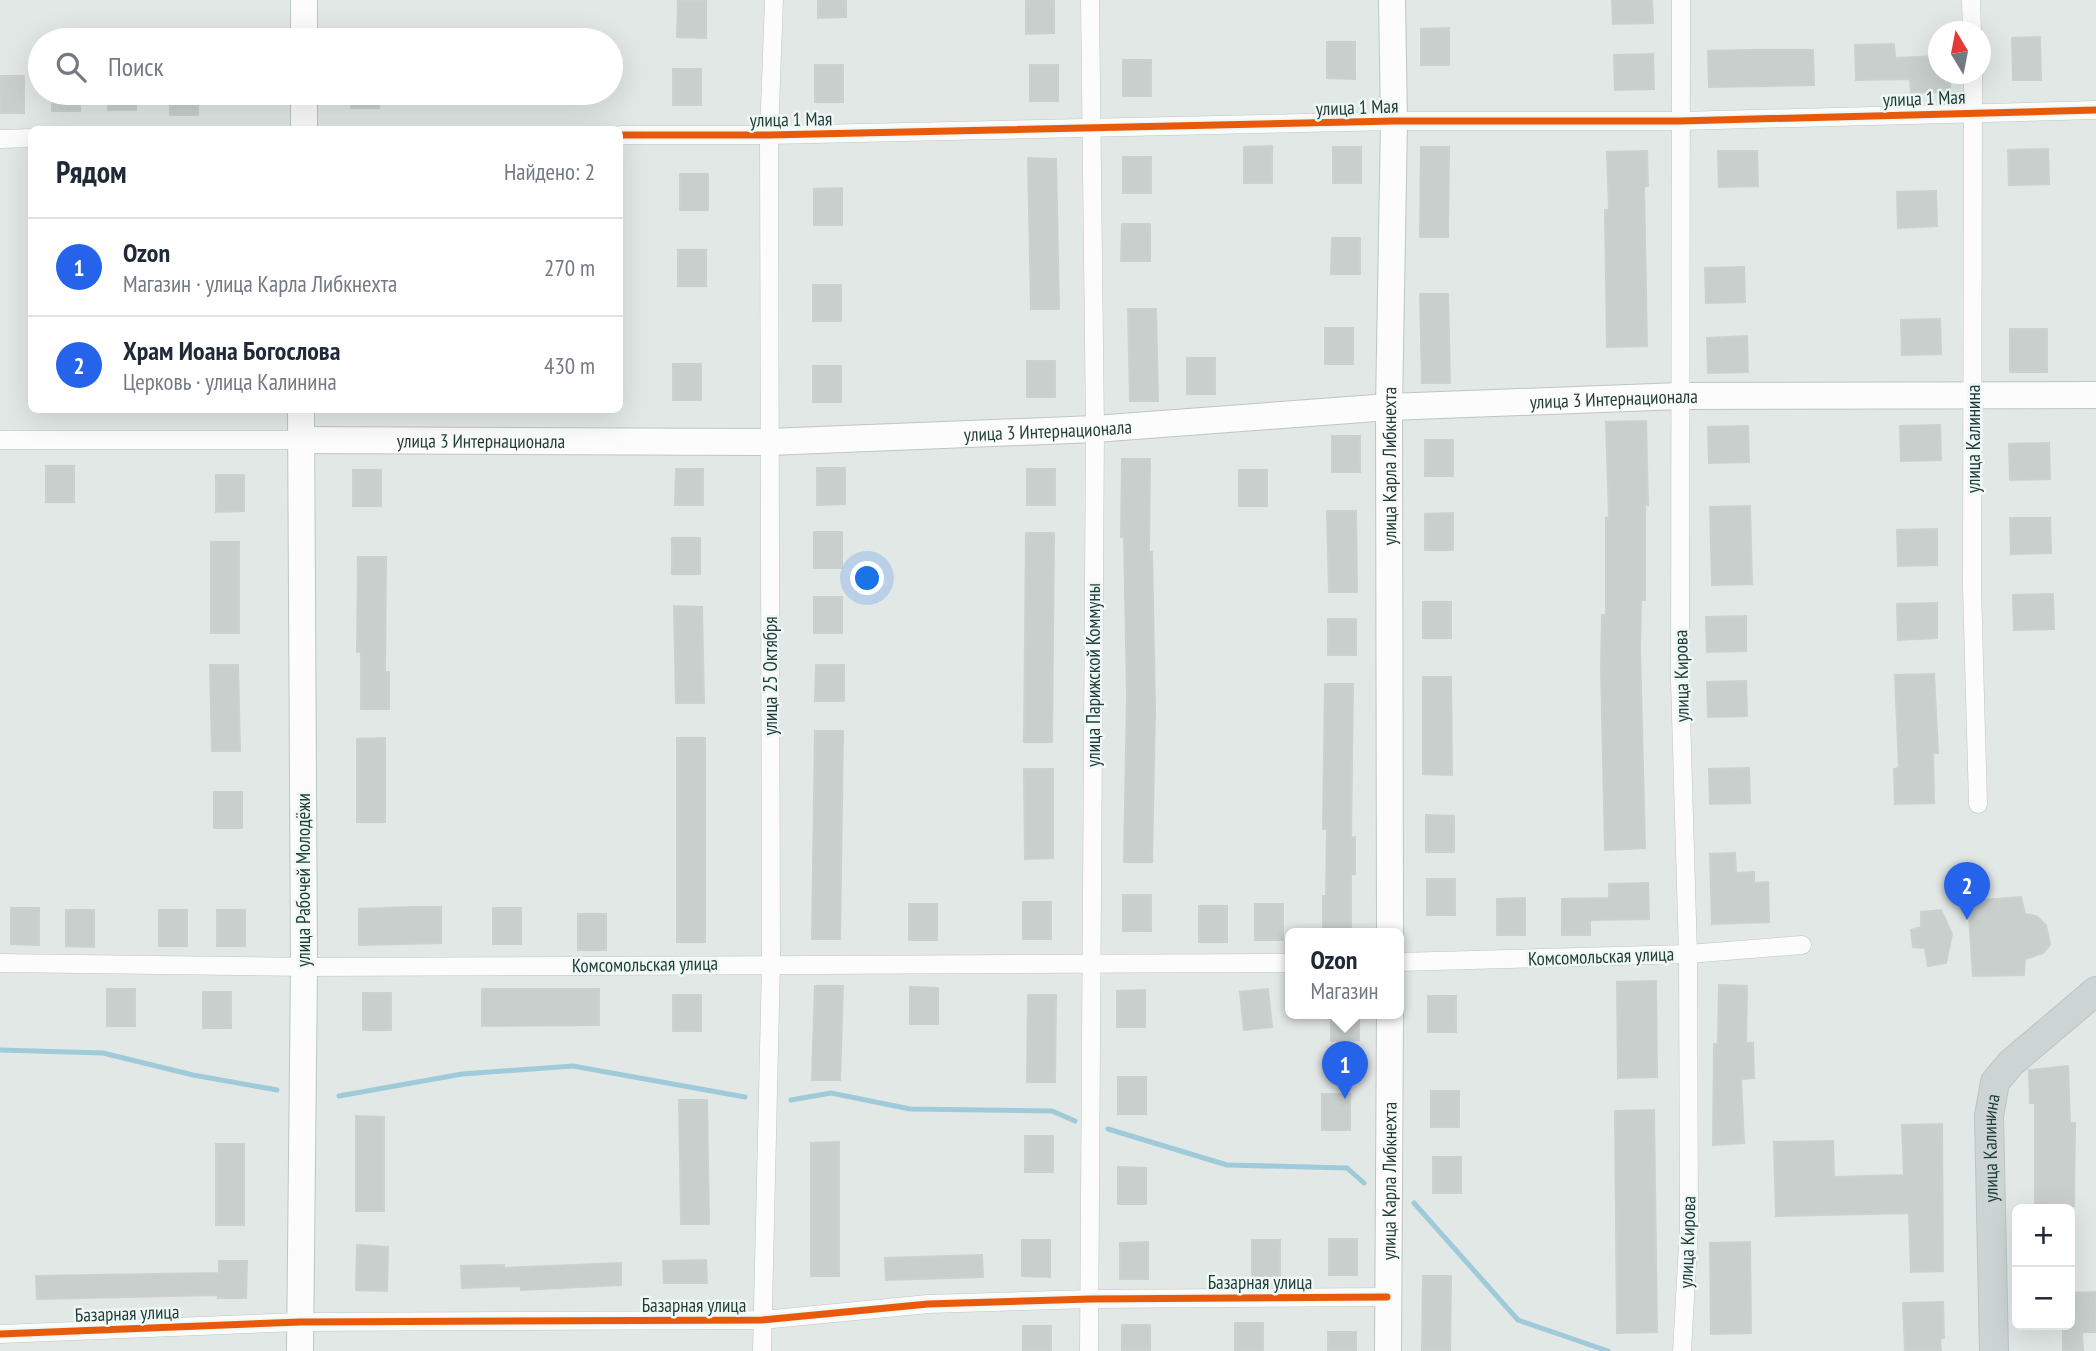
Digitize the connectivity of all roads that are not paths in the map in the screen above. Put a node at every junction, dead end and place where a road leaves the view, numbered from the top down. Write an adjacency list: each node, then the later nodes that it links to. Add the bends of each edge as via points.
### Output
1 (304, 0): 8 (main road)
2 (774, 0): 18 (street, улица 25 Октября)
3 (1090, 0): 16 (street, улица Парижской Коммуны)
4 (1392, 0): 13 (main road, улица Карла Либкнехта)
5 (1681, 0): 14 (street, улица Кирова)
6 (1971, 0): 7 (street)
7 (1972, 21)
8 (304, 28)
9 (1973, 84): 12 (street, улица Калинина)
10 (304, 105): 15 (main road)
11 (2096, 110): 12 (street, улица 1 Мая)
12 (1974, 113): 14 (street, улица 1 Мая); 23 (street, улица Калинина)
13 (1394, 121): 14 (street, улица 1 Мая); 16 (street, улица 1 Мая); 24 (main road, улица Карла Либкнехта)
14 (1680, 121): 21 (street, улица Кирова)
15 (304, 126)
16 (1093, 130): 18 (street, улица 1 Мая); 26 (street, улица Парижской Коммуны)
17 (623, 135): 18 (street, улица 1 Мая)
18 (769, 135): 29 (street, улица 25 Октября)
19 (28, 138): 20 (street)
20 (0, 139)
21 (1680, 396): 23 (main road, улица 3 Интернационала); 24 (main road, улица 3 Интернационала); 33 (street, улица Кирова, via 1680,680)
22 (2096, 396): 23 (main road, улица 3 Интернационала)
23 (1974, 397): 30 (street, улица Калинина, via 1972,588)
24 (1388, 407): 26 (main road, улица 3 Интернационала); 31 (main road, улица Карла Либкнехта)
25 (301, 413): 28 (main road, улица Рабочей Молодёжи)
26 (1095, 429): 29 (main road, улица 3 Интернационала); 38 (street, улица Парижской Коммуны)
27 (0, 440): 28 (street, улица 3 Интернационала)
28 (301, 440): 29 (main road, улица 3 Интернационала); 39 (main road, улица Рабочей Молодёжи)
29 (769, 442): 36 (street, улица 25 Октября)
30 (1978, 804)
31 (1390, 928)
32 (1802, 945): 33 (street, Комсомольская улица)
33 (1688, 954): 34 (street, Комсомольская улица); 51 (street, улица Кирова, via 1689,1227)
34 (1404, 962)
35 (0, 963): 39 (street, Комсомольская улица)
36 (771, 963): 38 (street, Комсомольская улица); 39 (street, Комсомольская улица); 44 (street, улица 25 Октября)
37 (1285, 963): 38 (street, Комсомольская улица)
38 (1091, 964): 43 (street, улица Парижской Коммуны)
39 (304, 967): 45 (main road, улица Рабочей Молодёжи)
40 (2096, 991): 52 (main road, улица Калинина, via 1995,1082 1989,1116)
41 (1390, 1019): 42 (main road, улица Карла Либкнехта)
42 (1387, 1297): 43 (street, Базарная улица); 50 (main road, улица Карла Либкнехта)
43 (1090, 1299): 44 (street, Базарная улица, via 928,1304); 49 (street, улица Парижской Коммуны)
44 (762, 1320): 45 (street, Базарная улица); 48 (street, улица 25 Октября)
45 (300, 1322): 46 (street, Базарная улица); 47 (main road, улица Рабочей Молодёжи)
46 (0, 1334)
47 (300, 1351)
48 (762, 1351)
49 (1089, 1351)
50 (1388, 1351)
51 (1682, 1351)
52 (1994, 1351)

